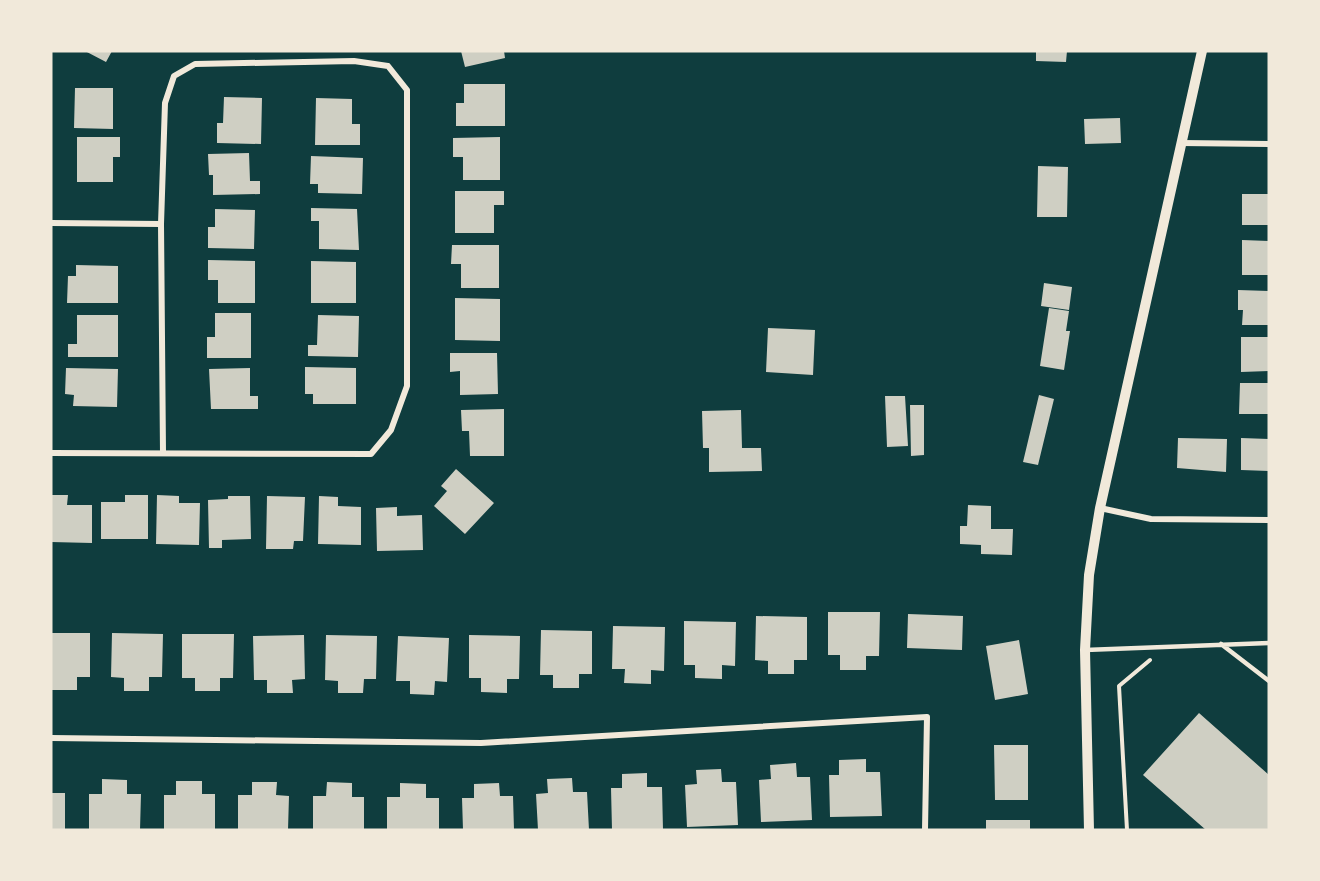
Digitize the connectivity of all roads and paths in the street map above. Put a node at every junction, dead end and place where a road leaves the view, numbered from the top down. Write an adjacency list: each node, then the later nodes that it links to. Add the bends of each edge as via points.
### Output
1 (1202, 51): 2 (street)
2 (1182, 143): 3 (street); 8 (street)
3 (1269, 144)
4 (51, 223): 5 (street)
5 (161, 224): 7 (street); 7 (street, via 165,103 174,76 195,64 354,61 388,66 406,90 406,386 391,430 371,454)
6 (51, 453): 7 (street)
7 (163, 453)
8 (1100, 508): 9 (street, via 1151,519); 12 (street, via 1089,575)
9 (1269, 520)
10 (1269, 642): 11 (lane)
11 (1221, 644): 12 (lane); 14 (lane)
12 (1085, 650): 17 (street)
13 (1150, 660): 18 (path, via 1119,686)
14 (1269, 681)
15 (51, 738): 16 (street, via 481,743 927,717)
16 (925, 830)
17 (1089, 830)
18 (1127, 830)

